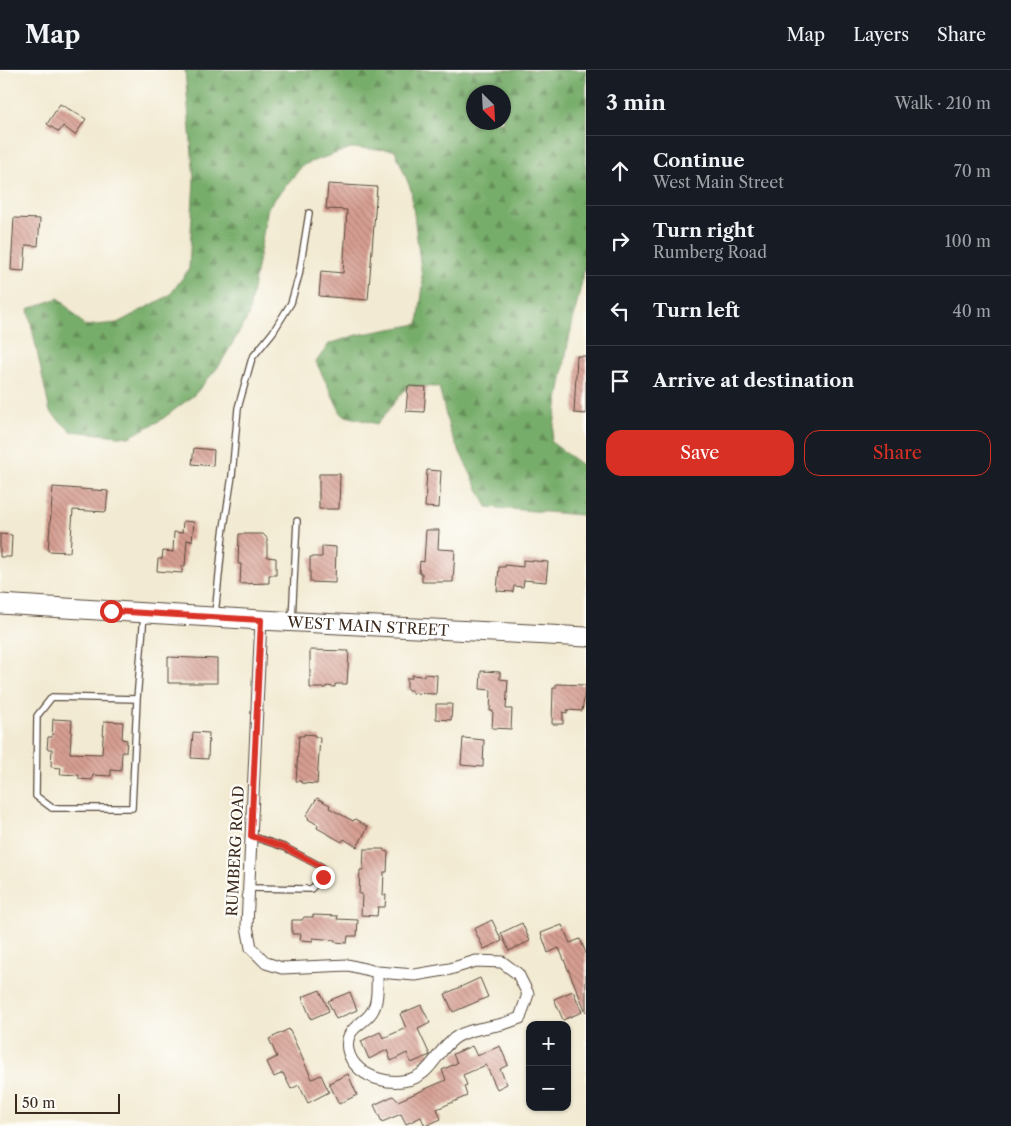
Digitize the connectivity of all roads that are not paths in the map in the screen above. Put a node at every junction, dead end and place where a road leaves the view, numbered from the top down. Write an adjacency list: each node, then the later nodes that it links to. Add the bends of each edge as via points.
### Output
1 (308, 213): 5 (lane, via 292,303 252,358 238,408)
2 (297, 521): 7 (lane)
3 (0, 604): 4 (main road, WEST MAIN STREET)
4 (144, 613): 5 (main road, WEST MAIN STREET); 9 (lane)
5 (215, 617): 6 (main road, WEST MAIN STREET)
6 (261, 620): 7 (main road, WEST MAIN STREET); 10 (street, RUMBERG ROAD)
7 (292, 622): 8 (main road, WEST MAIN STREET)
8 (586, 637)
9 (137, 699): 9 (lane, via 132,808 52,808 36,796 37,716 52,697)
10 (251, 836): 11 (street, RUMBERG ROAD); 11 (lane, via 284,847 322,867 323,877 311,889)
11 (248, 888): 12 (street, RUMBERG ROAD, via 246,926 251,948 266,963 282,968 348,965)
12 (377, 972): 12 (street, RUMBERG ROAD, via 415,975 476,961 502,962 518,974 528,994 520,1018 476,1028 457,1037 424,1072 410,1080 394,1081 368,1076 354,1064 348,1049 351,1032 372,1013)

